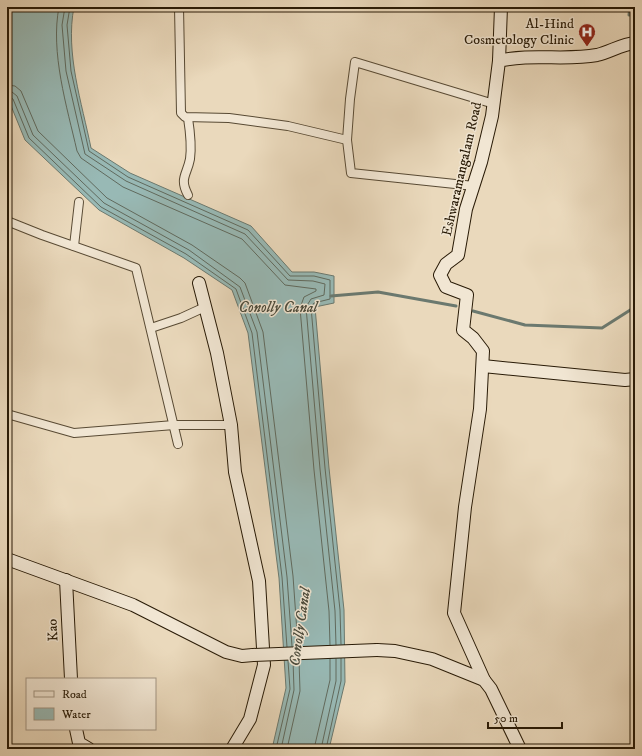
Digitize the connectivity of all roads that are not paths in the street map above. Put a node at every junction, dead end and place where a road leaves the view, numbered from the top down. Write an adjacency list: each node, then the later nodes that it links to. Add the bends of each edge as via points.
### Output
1 (178, 7): 6 (street, via 181,113)
2 (501, 7): 4 (street, Eshwaramangalam Road)
3 (635, 43): 4 (street, via 598,55 513,58)
4 (499, 62): 5 (street, Eshwaramangalam Road)
5 (494, 104): 7 (street, via 355,62); 8 (street, Eshwaramangalam Road, via 482,162)
6 (188, 118): 7 (street, via 229,118 288,126); 9 (street, via 190,160 183,185)
7 (347, 140): 8 (street, via 351,173)
8 (474, 186): 16 (street, Eshwaramangalam Road, via 466,210 458,255 442,269 441,278 446,287 467,295 463,330 483,351)
9 (188, 195)
10 (79, 202): 12 (street)
11 (7, 220): 12 (street)
12 (74, 246): 15 (street, via 136,268)
13 (199, 283): 14 (street)
14 (205, 307): 15 (street); 20 (street)
15 (151, 328): 19 (street)
16 (483, 366): 17 (street); 25 (street, via 454,613)
17 (635, 380)
18 (7, 414): 19 (street, via 74,433)
19 (174, 425): 20 (street); 21 (street)
20 (231, 425): 28 (street, via 235,472 259,581 264,665 250,719)
21 (178, 444)
22 (7, 559): 23 (street)
23 (66, 580): 24 (street, Kao); 25 (street, bridge, via 133,605 226,652 242,656 395,651 432,659)
24 (70, 678)
25 (484, 680): 29 (street, via 491,689)
26 (76, 730): 27 (street)
27 (82, 747)
28 (232, 749)
29 (520, 749)

